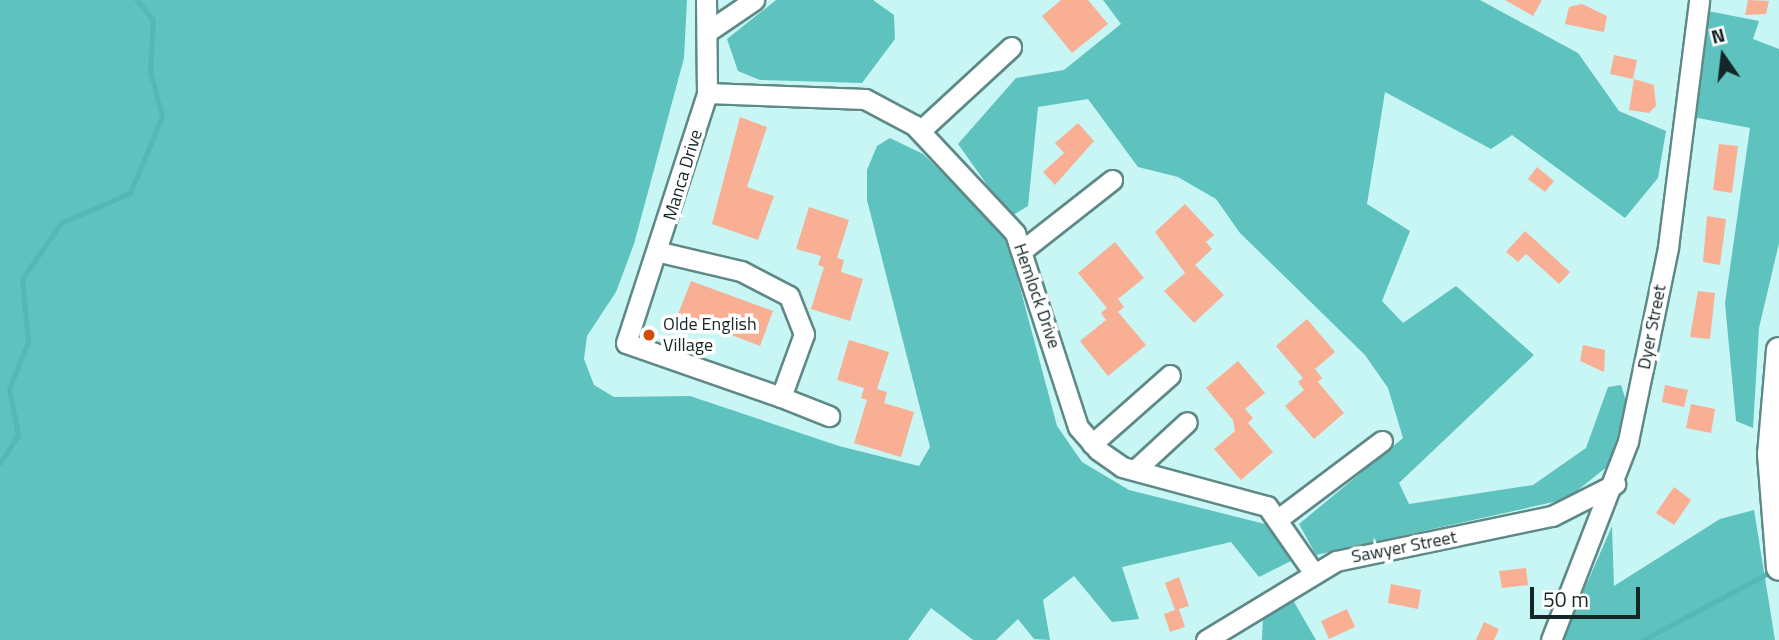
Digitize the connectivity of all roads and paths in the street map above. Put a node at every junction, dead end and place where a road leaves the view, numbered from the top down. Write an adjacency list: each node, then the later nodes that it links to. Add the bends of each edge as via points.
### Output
1 (706, 0): 4 (street, Manca Drive)
2 (754, 0): 4 (street)
3 (1699, 0): 19 (street, Dyer Street, via 1668,247)
4 (707, 32): 6 (street, Manca Drive)
5 (1011, 47): 7 (street)
6 (707, 93): 7 (street, Hemlock Drive, via 865,99); 10 (street, Manca Drive)
7 (920, 131): 9 (street, Hemlock Drive)
8 (1112, 180): 9 (street)
9 (1024, 249): 17 (street, Hemlock Drive, via 1074,416)
10 (660, 252): 13 (street, via 758,277 794,302 804,334); 13 (street, Manca Drive, via 626,343)
11 (1779, 350): 21 (main road, via 1770,454)
12 (1170, 375): 17 (street)
13 (781, 397): 14 (street)
14 (829, 415)
15 (1186, 422): 18 (street)
16 (1382, 441): 20 (street)
17 (1092, 444): 18 (street, Hemlock Drive, via 1122,467)
18 (1136, 469): 20 (street, Hemlock Drive, via 1267,506)
19 (1615, 484): 22 (street, Sawyer Street, via 1552,516 1359,554); 24 (street, Dyer Street)
20 (1278, 519): 22 (street, Hemlock Drive)
21 (1778, 564)
22 (1313, 572): 23 (street, Sawyer Street)
23 (1206, 640)
24 (1551, 640)

